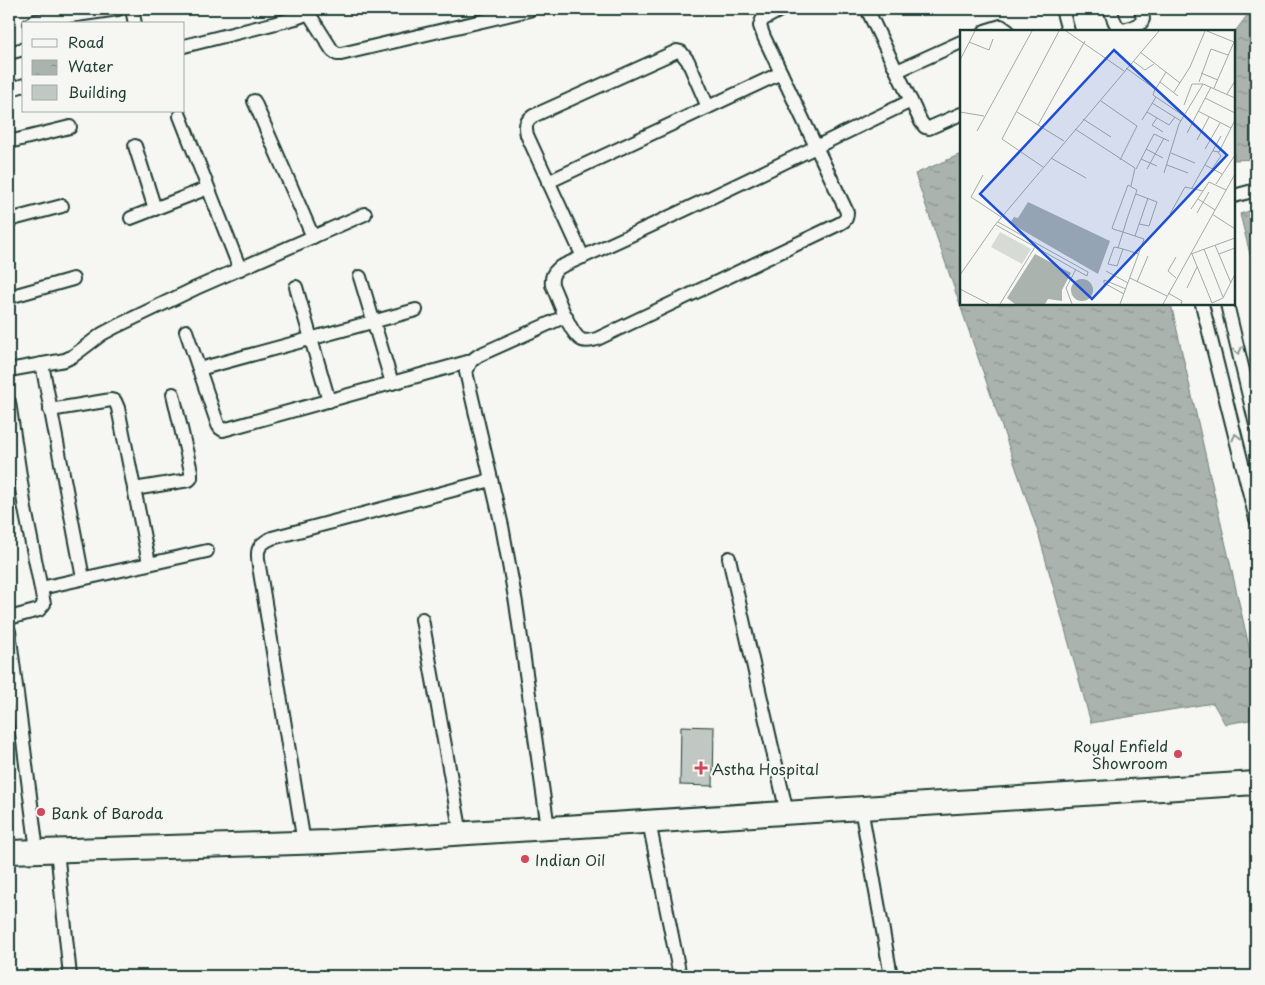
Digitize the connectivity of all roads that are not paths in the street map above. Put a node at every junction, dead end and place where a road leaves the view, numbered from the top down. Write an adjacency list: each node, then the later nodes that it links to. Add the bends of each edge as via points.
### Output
1 (118, 9): 10 (street)
2 (132, 9): 11 (street)
3 (782, 9): 20 (street, via 762,20 760,26)
4 (867, 9): 19 (street)
5 (1062, 9): 14 (street)
6 (1110, 9): 7 (street, via 1118,28 1126,30 1141,23)
7 (1141, 9)
8 (528, 10): 9 (street, via 341,54 332,50)
9 (308, 11): 16 (street, via 291,20)
10 (33, 22)
11 (135, 22)
12 (988, 30): 13 (street, via 1001,26)
13 (1007, 30)
14 (1068, 30)
15 (960, 42): 19 (street)
16 (185, 46)
17 (22, 50): 18 (street)
18 (9, 53)
19 (897, 71): 24 (street)
20 (781, 73): 25 (street); 31 (street)
21 (22, 86): 22 (street)
22 (9, 90)
23 (254, 101): 41 (street)
24 (911, 101): 26 (street, via 925,127); 31 (street)
25 (708, 107): 32 (street); 32 (street, via 688,61 677,51 533,116 525,127)
26 (960, 114)
27 (180, 116): 33 (street)
28 (70, 127): 29 (street)
29 (9, 142)
30 (135, 146): 37 (street)
31 (816, 147): 42 (street); 51 (street, via 847,212 844,221 597,339 581,340)
32 (548, 182): 42 (street)
33 (208, 188): 37 (street); 43 (street)
34 (1256, 190): 35 (street)
35 (1235, 196)
36 (62, 206): 40 (street)
37 (155, 209): 39 (street)
38 (365, 214): 41 (street)
39 (132, 218)
40 (9, 220)
41 (313, 237): 43 (street)
42 (583, 257): 51 (street, via 560,267 551,278)
43 (240, 269): 56 (street, via 117,326 65,360)
44 (360, 277): 52 (street)
45 (72, 279): 47 (street)
46 (296, 287): 54 (street)
47 (9, 298)
48 (1202, 305): 67 (street, one-way to 48)
49 (1227, 305): 64 (street, one-way to 64)
50 (416, 310): 52 (street)
51 (566, 316): 55 (street)
52 (374, 322): 54 (street); 59 (street)
53 (186, 331): 58 (street)
54 (312, 338): 58 (street); 61 (street)
55 (471, 361): 59 (street); 65 (street, via 466,372 467,380)
56 (42, 364): 57 (street); 63 (street)
57 (9, 370)
58 (199, 370): 61 (street, via 223,430)
59 (392, 383): 61 (street)
60 (173, 394): 66 (street, via 191,478)
61 (329, 401)
62 (9, 402): 73 (street)
63 (50, 410): 66 (street, via 116,401); 72 (street)
64 (1256, 425)
65 (491, 480): 81 (street, via 521,631); 83 (street, via 272,538 259,548 257,557)
66 (134, 489): 71 (street)
67 (1254, 497): 68 (street)
68 (1256, 519)
69 (207, 551): 71 (street)
70 (729, 558): 79 (street)
71 (149, 563): 72 (street)
72 (83, 578): 73 (street)
73 (40, 588): 74 (street, via 42,607)
74 (9, 618)
75 (422, 619): 82 (street)
76 (9, 631): 84 (street)
77 (1256, 783): 78 (highway)
78 (861, 808): 79 (highway); 88 (street)
79 (787, 813): 80 (highway)
80 (649, 822): 81 (highway); 87 (street)
81 (548, 828): 82 (highway)
82 (461, 834): 83 (highway)
83 (304, 843): 84 (highway)
84 (47, 851): 85 (highway); 86 (street)
85 (9, 852)
86 (70, 976)
87 (680, 976)
88 (891, 976)

